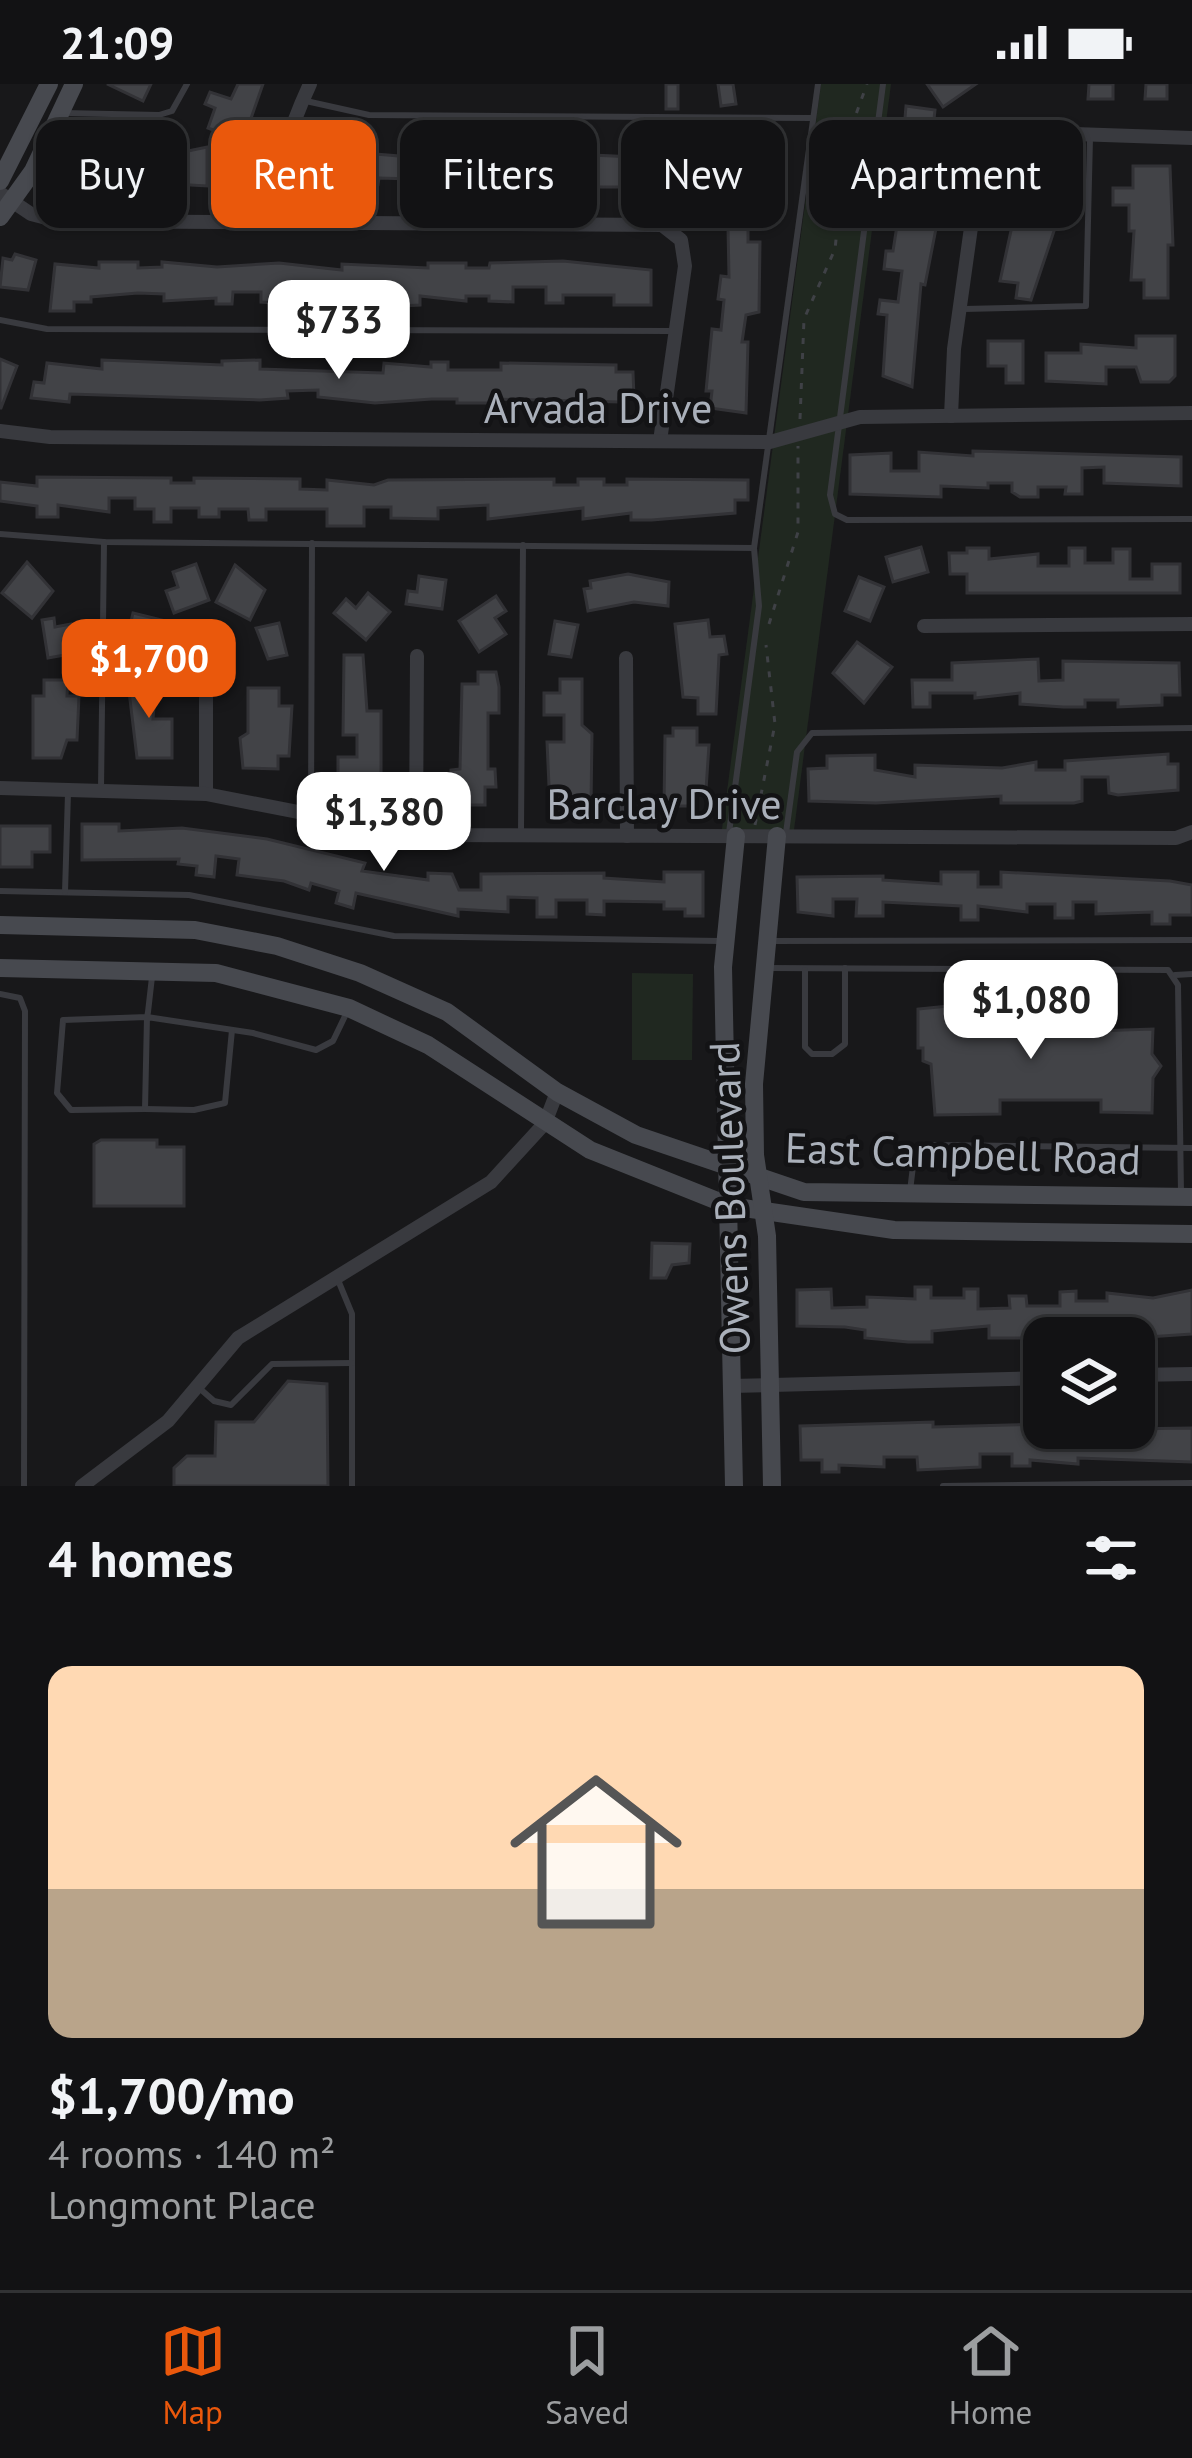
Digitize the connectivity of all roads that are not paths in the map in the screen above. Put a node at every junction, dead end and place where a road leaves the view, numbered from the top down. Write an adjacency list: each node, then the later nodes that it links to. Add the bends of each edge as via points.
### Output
1 (49, 84): 13 (main road)
2 (74, 84): 8 (main road)
3 (187, 84): 8 (lane, via 172,111 159,115)
4 (310, 84): 7 (street)
5 (818, 84): 9 (lane)
6 (883, 84): 22 (lane)
7 (303, 100): 9 (lane, via 369,115); 10 (street)
8 (60, 113): 14 (main road)
9 (812, 118): 25 (lane)
10 (297, 120)
11 (1090, 134): 12 (street); 17 (street, via 993,138 981,157); 17 (lane, via 1086,306)
12 (1192, 138)
13 (0, 181)
14 (4, 204): 15 (street, via 58,221)
15 (211, 222)
16 (376, 224): 19 (street, via 662,225 681,240 685,266)
17 (960, 309): 21 (street)
18 (0, 320): 19 (lane, via 47,329)
19 (676, 331): 24 (street)
20 (1192, 413): 21 (street, Arvada Drive)
21 (951, 416): 22 (street, Arvada Drive)
22 (842, 419): 25 (street, Arvada Drive); 26 (lane, via 830,504 847,520)
23 (0, 431): 24 (street, Arvada Drive)
24 (660, 441): 25 (street, Arvada Drive)
25 (770, 442): 31 (lane)
26 (1192, 519)
27 (0, 535): 28 (lane)
28 (104, 542): 29 (lane); 40 (lane)
29 (312, 543): 30 (lane); 42 (lane)
30 (523, 545): 31 (lane); 45 (lane)
31 (754, 548): 47 (lane, via 759,606)
32 (1192, 624): 33 (street)
33 (924, 626)
34 (206, 655): 41 (street)
35 (417, 656): 44 (street)
36 (626, 658): 46 (street)
37 (1192, 728): 48 (lane, via 812,733 797,752)
38 (0, 788): 39 (street, Barclay Drive)
39 (68, 788): 40 (street, Barclay Drive); 50 (lane)
40 (101, 789): 41 (street, Barclay Drive)
41 (206, 794): 42 (street, Barclay Drive)
42 (311, 813): 44 (street, Barclay Drive)
43 (1190, 834): 48 (street, Barclay Drive)
44 (416, 835): 45 (street, Barclay Drive)
45 (521, 836): 46 (street, Barclay Drive)
46 (627, 836): 47 (street, Barclay Drive)
47 (740, 836): 48 (street, Barclay Drive); 55 (main road, Owens Boulevard)
48 (781, 837): 53 (main road, Owens Boulevard)
49 (0, 891): 50 (lane)
50 (64, 892): 55 (lane, via 189,895 394,936)
51 (0, 925): 52 (main road, East Campbell Road)
52 (158, 926): 56 (main road); 67 (main road, East Campbell Road, via 236,936 360,973 447,1012)
53 (765, 940): 54 (lane); 58 (main road, Owens Boulevard)
54 (1192, 940)
55 (724, 941): 72 (main road, Owens Boulevard)
56 (153, 967): 57 (main road, East Campbell Road); 64 (main road, East Campbell Road, via 256,981); 65 (lane)
57 (0, 968)
58 (764, 968): 59 (lane); 73 (main road, Owens Boulevard, via 754,1084)
59 (805, 968): 60 (lane); 60 (lane, via 805,1047 832,1054 845,1044)
60 (845, 968): 61 (lane)
61 (1174, 974): 62 (lane); 70 (lane)
62 (1192, 974)
63 (0, 994): 88 (lane, via 20,998 25,1011)
64 (349, 1007): 66 (lane, via 326,1049); 69 (main road, East Campbell Road, via 428,1045)
65 (147, 1017): 66 (lane); 68 (lane); 68 (lane, via 63,1020 58,1063 58,1093 71,1110)
66 (232, 1030): 68 (lane, via 225,1103)
67 (557, 1092): 69 (street); 72 (main road, East Campbell Road, via 636,1135)
68 (145, 1109)
69 (545, 1123): 76 (main road, East Campbell Road, via 590,1150); 79 (street, via 490,1182)
70 (1178, 1148): 71 (lane); 74 (lane, via 933,1145 914,1158); 75 (lane)
71 (1192, 1148)
72 (729, 1170): 73 (main road, East Campbell Road); 76 (main road, Owens Boulevard)
73 (759, 1181): 74 (main road, East Campbell Road, via 804,1192); 77 (main road, Owens Boulevard)
74 (909, 1194): 75 (main road, East Campbell Road)
75 (1187, 1197): 78 (main road)
76 (730, 1206): 77 (main road, East Campbell Road); 85 (main road, Owens Boulevard)
77 (765, 1213): 78 (main road, East Campbell Road, via 894,1230); 84 (main road, Owens Boulevard)
78 (1187, 1234)
79 (337, 1276): 80 (lane, via 352,1314); 86 (street, via 238,1338)
80 (352, 1363): 86 (lane, via 272,1364 231,1406); 90 (lane)
81 (1192, 1374): 82 (street)
82 (1155, 1375)
83 (1023, 1379): 84 (street)
84 (770, 1385): 85 (street); 92 (main road, Owens Boulevard)
85 (731, 1386): 91 (main road, Owens Boulevard)
86 (197, 1387): 89 (street, via 168,1421)
87 (1192, 1483): 93 (lane)
88 (24, 1486)
89 (82, 1486)
90 (352, 1486)
91 (734, 1486)
92 (772, 1486)
93 (943, 1486)

